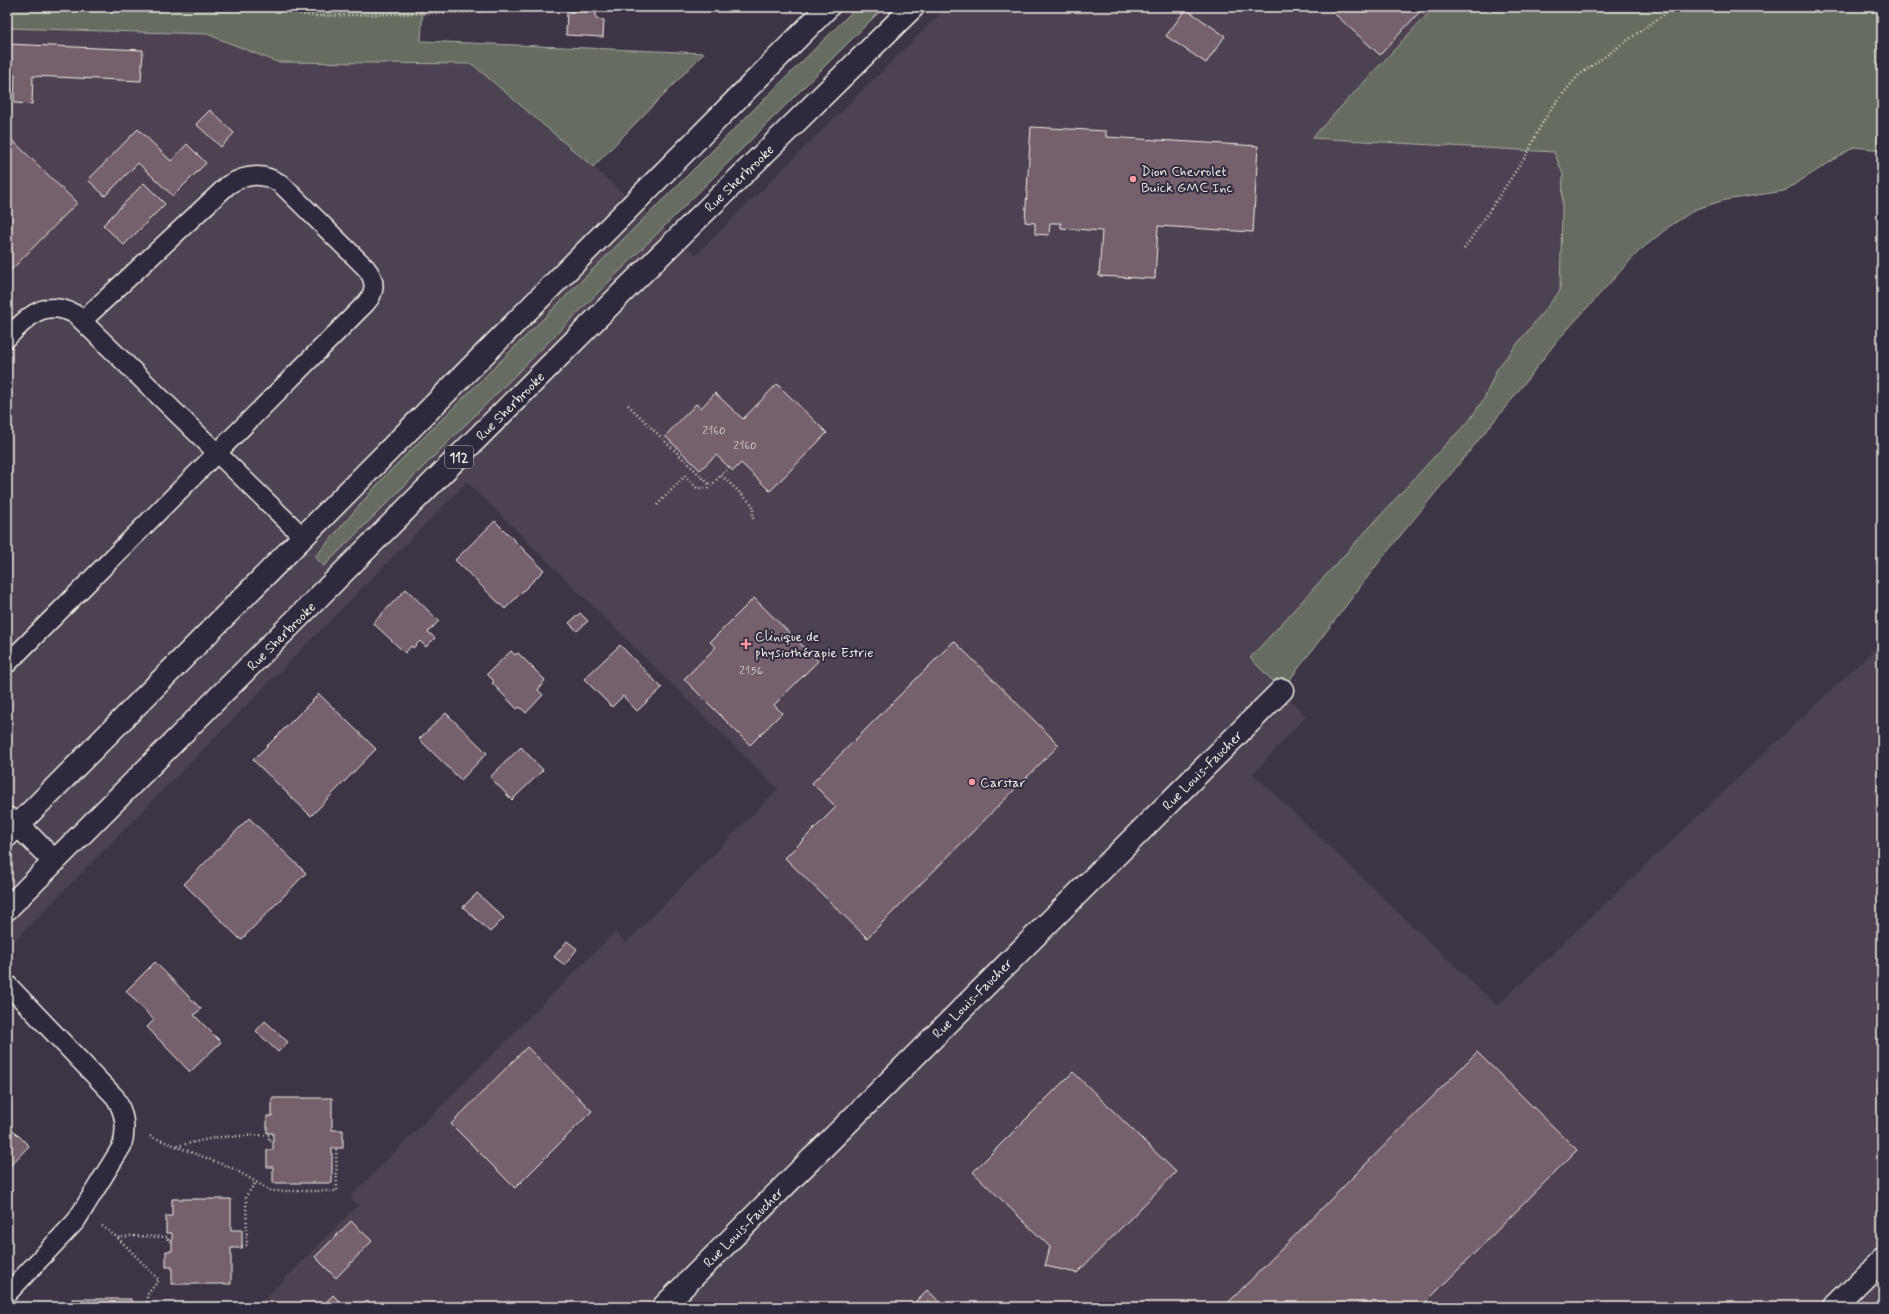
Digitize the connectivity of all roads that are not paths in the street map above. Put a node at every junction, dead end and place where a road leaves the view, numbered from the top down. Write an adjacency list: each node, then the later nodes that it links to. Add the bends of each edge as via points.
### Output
1 (828, 7): 6 (main road)
2 (913, 7): 10 (main road, Rue Sherbrooke / 112, via 635,280)
3 (82, 321): 4 (lane, via 65,309 44,309 26,319); 5 (lane); 5 (lane, via 236,180 254,175 264,176 281,184 366,268 374,282 374,290 366,303)
4 (7, 338)
5 (217, 453): 6 (lane); 7 (lane)
6 (302, 536): 9 (main road)
7 (7, 664)
8 (1282, 690): 15 (main road, Rue Louis-Faucher)
9 (11, 826): 10 (main road)
10 (54, 861): 11 (main road, Rue Sherbrooke / 112)
11 (7, 909)
12 (7, 984): 14 (lane, via 115,1097 122,1108 125,1126 122,1146 82,1212 70,1229)
13 (1882, 1260): 16 (main road)
14 (7, 1294)
15 (663, 1307)
16 (1836, 1307)

